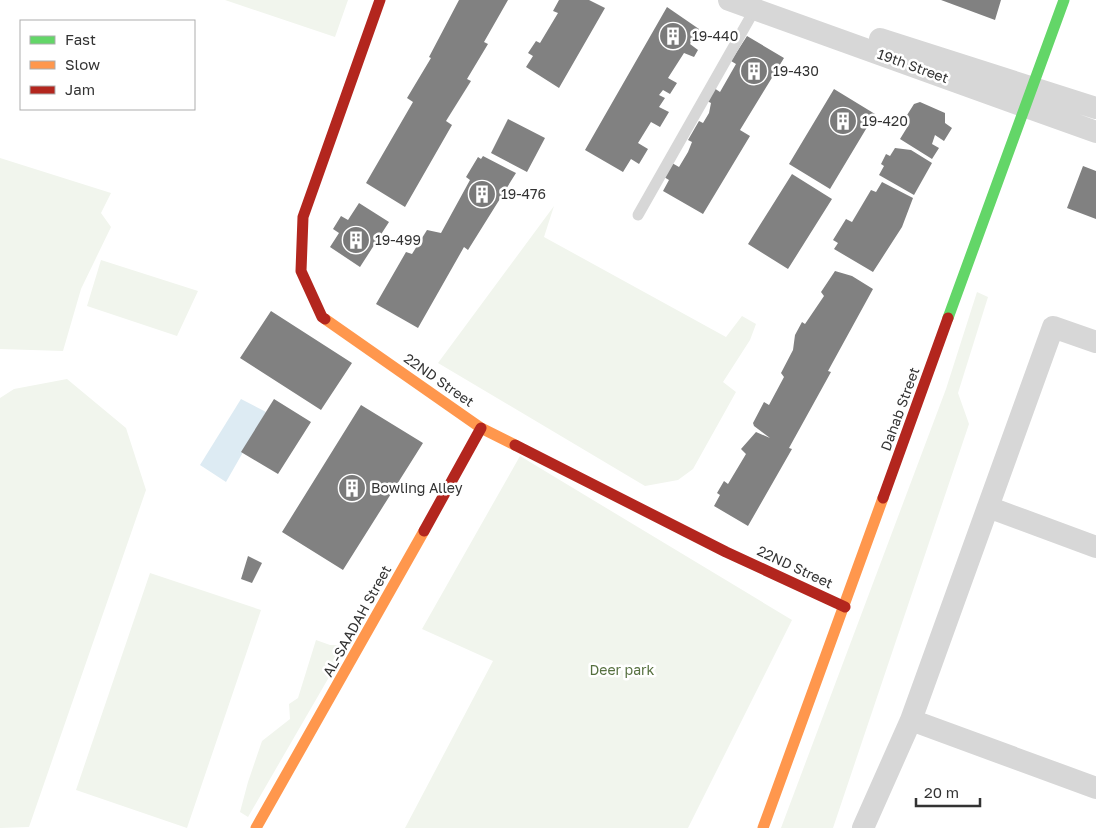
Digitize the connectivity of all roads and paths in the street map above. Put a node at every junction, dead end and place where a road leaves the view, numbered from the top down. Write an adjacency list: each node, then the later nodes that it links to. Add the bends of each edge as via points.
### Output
1 (380, 0): 10 (street, 22ND Street, via 303,218 301,271 322,317)
2 (729, 0): 4 (street, 19th Street)
3 (1064, 0): 5 (street, Dahab Street)
4 (758, 5): 5 (street, 19th Street); 8 (lane)
5 (1028, 97): 6 (street, 19th Street); 7 (street, 19th Street); 13 (street, Dahab Street)
6 (1096, 108)
7 (1096, 132)
8 (638, 215)
9 (1096, 342): 11 (street, via 1053,327)
10 (481, 428): 13 (street, 22ND Street, via 726,552); 16 (street, AL-SAADAH Street)
11 (988, 507): 12 (street); 14 (street)
12 (1096, 547)
13 (845, 607): 17 (street, Dahab Street)
14 (911, 720): 15 (street); 18 (street)
15 (1096, 788)
16 (256, 828)
17 (763, 828)
18 (862, 828)

